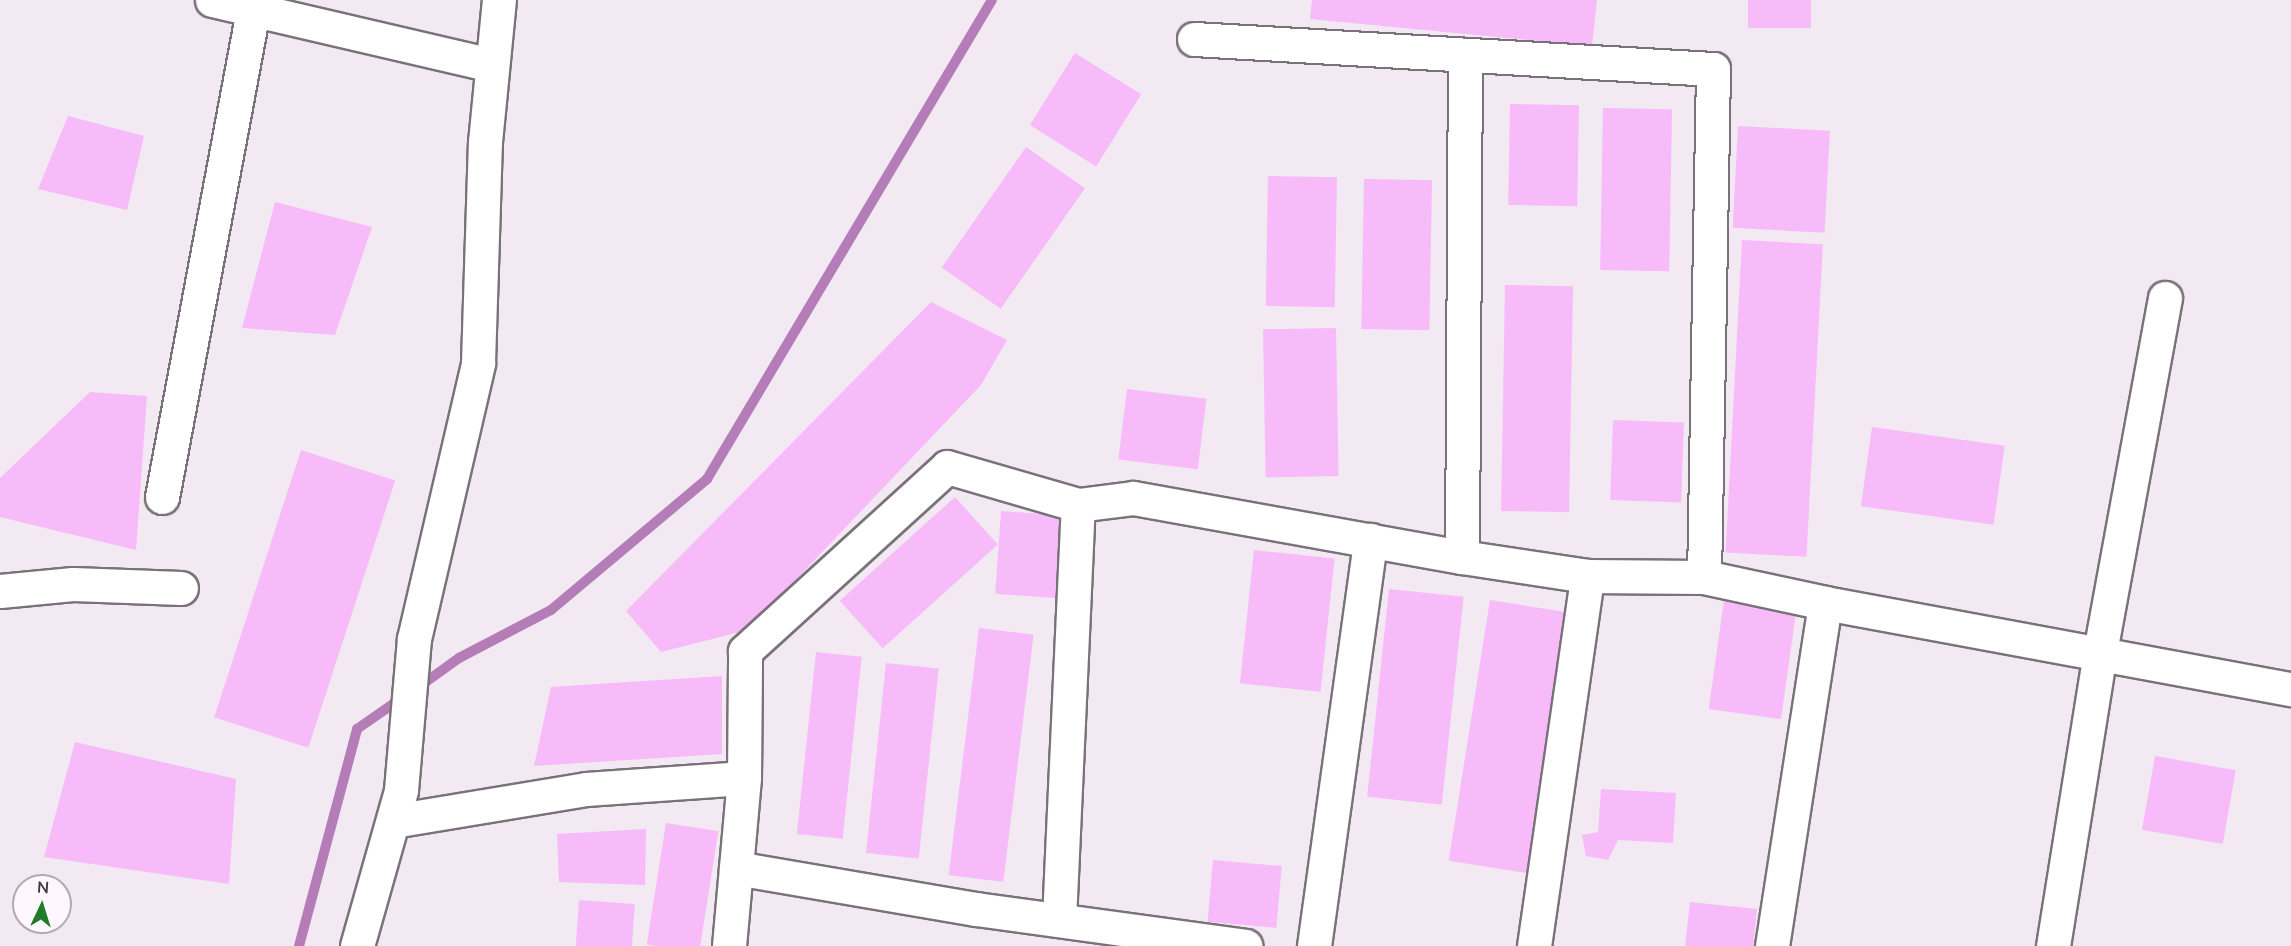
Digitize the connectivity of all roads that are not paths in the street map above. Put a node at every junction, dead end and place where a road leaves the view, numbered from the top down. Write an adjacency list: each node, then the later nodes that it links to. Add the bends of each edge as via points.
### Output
1 (212, 0): 3 (street)
2 (499, 0): 6 (street)
3 (253, 10): 6 (street); 8 (street)
4 (1194, 39): 5 (street)
5 (1466, 55): 11 (street); 13 (street, via 1713,69)
6 (492, 65): 20 (street, via 485,142 478,363 414,639 401,790)
7 (2165, 298): 17 (street)
8 (162, 497)
9 (1078, 505): 10 (street, via 1133,498); 19 (street, via 947,467 745,651); 22 (street)
10 (1370, 540): 11 (street); 26 (street)
11 (1462, 557): 12 (street)
12 (1587, 576): 13 (street); 27 (street)
13 (1704, 577): 16 (street)
14 (181, 588): 15 (street, via 73,584)
15 (0, 591)
16 (1825, 603): 17 (street); 28 (street)
17 (2100, 652): 18 (street); 29 (street)
18 (2291, 689)
19 (744, 778): 20 (street, via 586,789); 21 (street)
20 (393, 821): 23 (street)
21 (736, 868): 22 (street); 24 (street)
22 (1059, 920): 25 (street)
23 (357, 946)
24 (729, 946)
25 (1245, 946)
26 (1314, 946)
27 (1534, 946)
28 (1772, 946)
29 (2053, 946)

